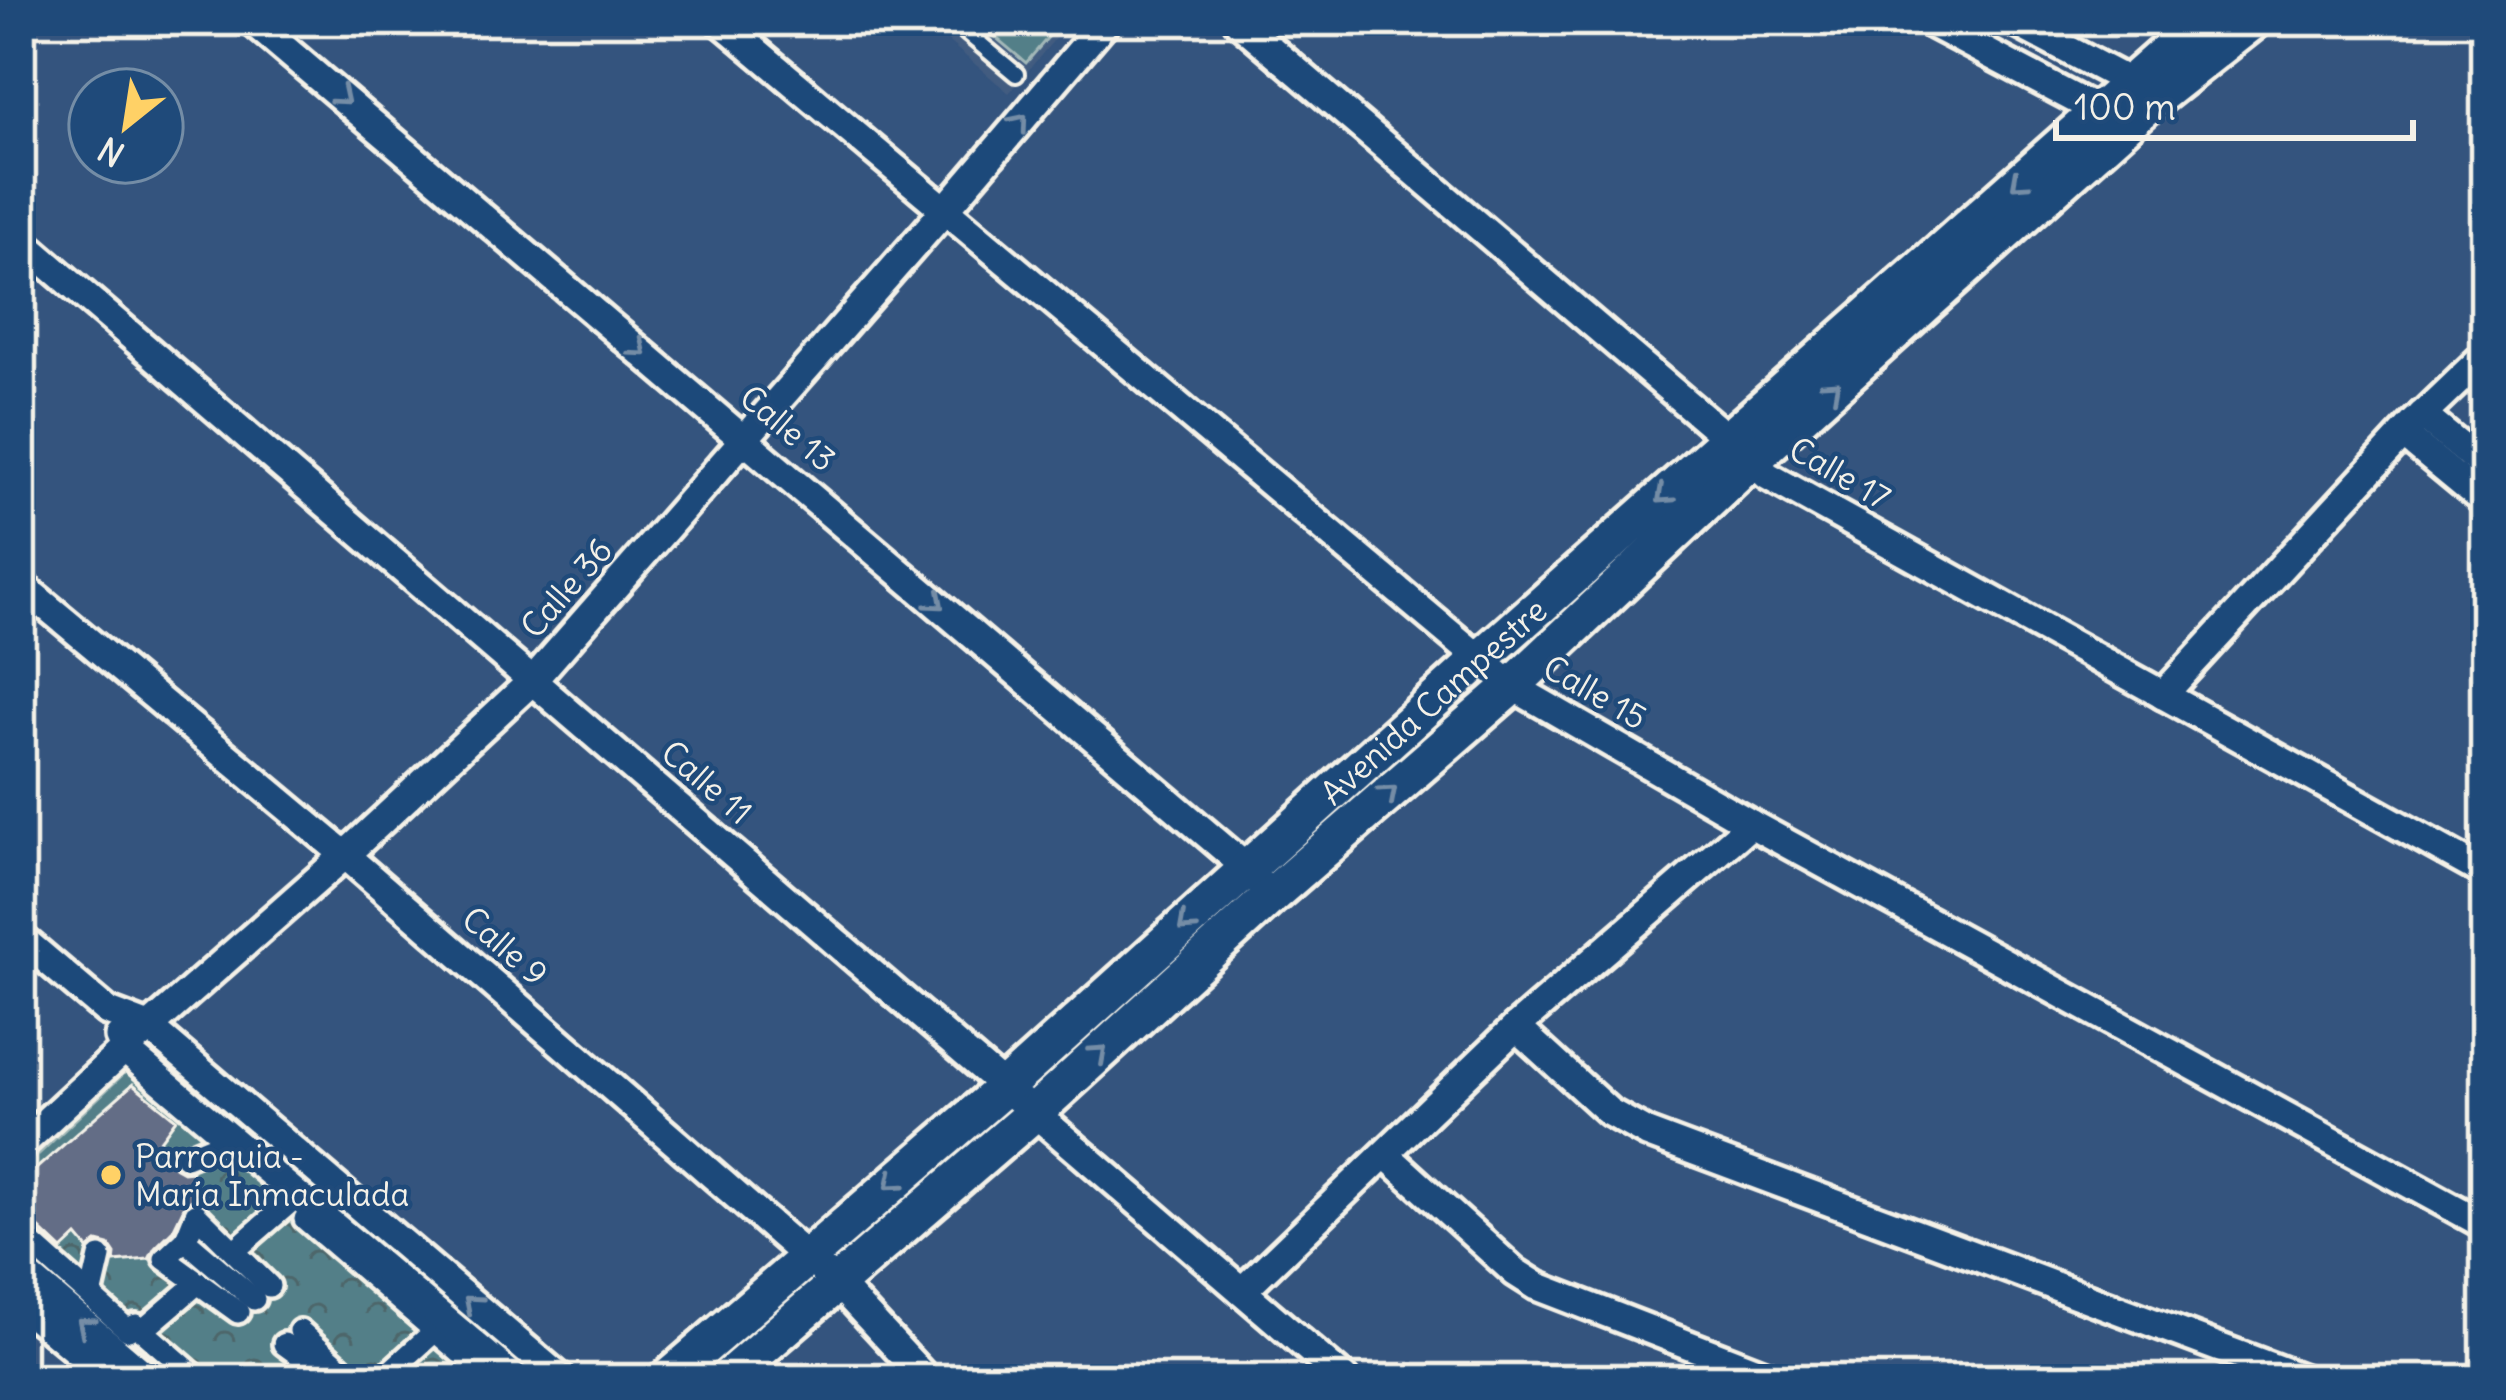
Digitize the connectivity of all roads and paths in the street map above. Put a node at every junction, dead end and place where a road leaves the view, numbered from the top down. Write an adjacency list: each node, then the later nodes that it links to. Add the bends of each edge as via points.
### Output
1 (253, 21): 17 (street, Calle 13, one-way to 17)
2 (720, 21): 13 (street, Calle 15)
3 (953, 21): 10 (lane)
4 (1106, 21): 13 (street, Calle 36, one-way to 4)
5 (1238, 21): 18 (street, Calle 17)
6 (1927, 21): 12 (street)
7 (2013, 21): 11 (street)
8 (2201, 21): 11 (street, Avenida Campestre)
9 (2253, 21): 11 (street, Avenida Campestre)
10 (1016, 74)
11 (2139, 94): 12 (street, Avenida Campestre)
12 (2107, 122): 18 (street, Avenida Campestre)
13 (944, 212): 17 (street, Calle 36); 22 (street, Calle 15)
14 (21, 241): 23 (street, Calle 11)
15 (2485, 356): 16 (street)
16 (2413, 425): 19 (street); 20 (street); 25 (street)
17 (745, 438): 23 (street, Calle 36); 29 (street, Calle 13, one-way to 29)
18 (1739, 450): 22 (street, Avenida Campestre, one-way to 22); 24 (street, Avenida Campestre); 25 (street, Calle 17, via 1768,476)
19 (2485, 467)
20 (2485, 502)
21 (21, 585): 27 (street, Calle 9)
22 (1479, 660): 24 (street, Calle 15); 29 (street, Avenida Campestre)
23 (533, 680): 27 (street, Calle 36); 35 (street, Calle 11)
24 (1512, 686): 26 (street, Calle 15); 29 (street, Avenida Campestre, one-way to 24)
25 (2163, 695): 28 (street, Calle 17)
26 (1751, 824): 33 (street); 42 (street, Calle 15)
27 (344, 855): 32 (street, Calle 36); 46 (street, Calle 9)
28 (2485, 874)
29 (1260, 882): 35 (street, Avenida Campestre, one-way to 35); 36 (street, Avenida Campestre, one-way to 29)
30 (21, 938): 31 (street)
31 (107, 1011): 32 (street); 34 (street)
32 (149, 1027): 34 (street, Calle 36); 66 (street, one-way to 32)
33 (1516, 1027): 39 (street); 72 (street, via 1609,1112 1647,1133)
34 (130, 1061): 37 (street); 38 (street, Calle 36); 65 (street)
35 (1005, 1087): 36 (street, Calle 11); 46 (street, Avenida Campestre, one-way to 46)
36 (1035, 1112): 49 (street, Avenida Campestre); 51 (street, Calle 11)
37 (218, 1144): 40 (street); 41 (street)
38 (21, 1145)
39 (1385, 1154): 51 (street); 58 (street, via 1515,1272)
40 (186, 1157)
41 (287, 1204): 45 (street); 56 (street)
42 (2485, 1225)
43 (21, 1234): 52 (street)
44 (183, 1238): 45 (street, via 196,1214); 50 (street, via 165,1259); 53 (street)
45 (234, 1251): 53 (street)
46 (806, 1256): 49 (street, Calle 9); 67 (street, Avenida Campestre)
47 (100, 1257): 52 (street)
48 (21, 1270): 62 (street, one-way to 48)
49 (836, 1282): 68 (street, Avenida Campestre); 69 (street, Calle 9)
50 (197, 1283): 53 (street); 55 (street)
51 (1242, 1291): 70 (street, Calle 11)
52 (91, 1296): 55 (street, via 128,1330 136,1324)
53 (254, 1299)
54 (21, 1304): 61 (street)
55 (142, 1331): 63 (street)
56 (435, 1331): 60 (street); 64 (street)
57 (296, 1334): 59 (street)
58 (1715, 1368): 71 (street)
59 (345, 1377): 60 (street, via 374,1371)
60 (383, 1378)
61 (110, 1379)
62 (149, 1379)
63 (198, 1379)
64 (491, 1379)
65 (515, 1379)
66 (561, 1379)
67 (667, 1379)
68 (726, 1379)
69 (926, 1379)
70 (1344, 1379)
71 (1778, 1379)
72 (2303, 1379)

